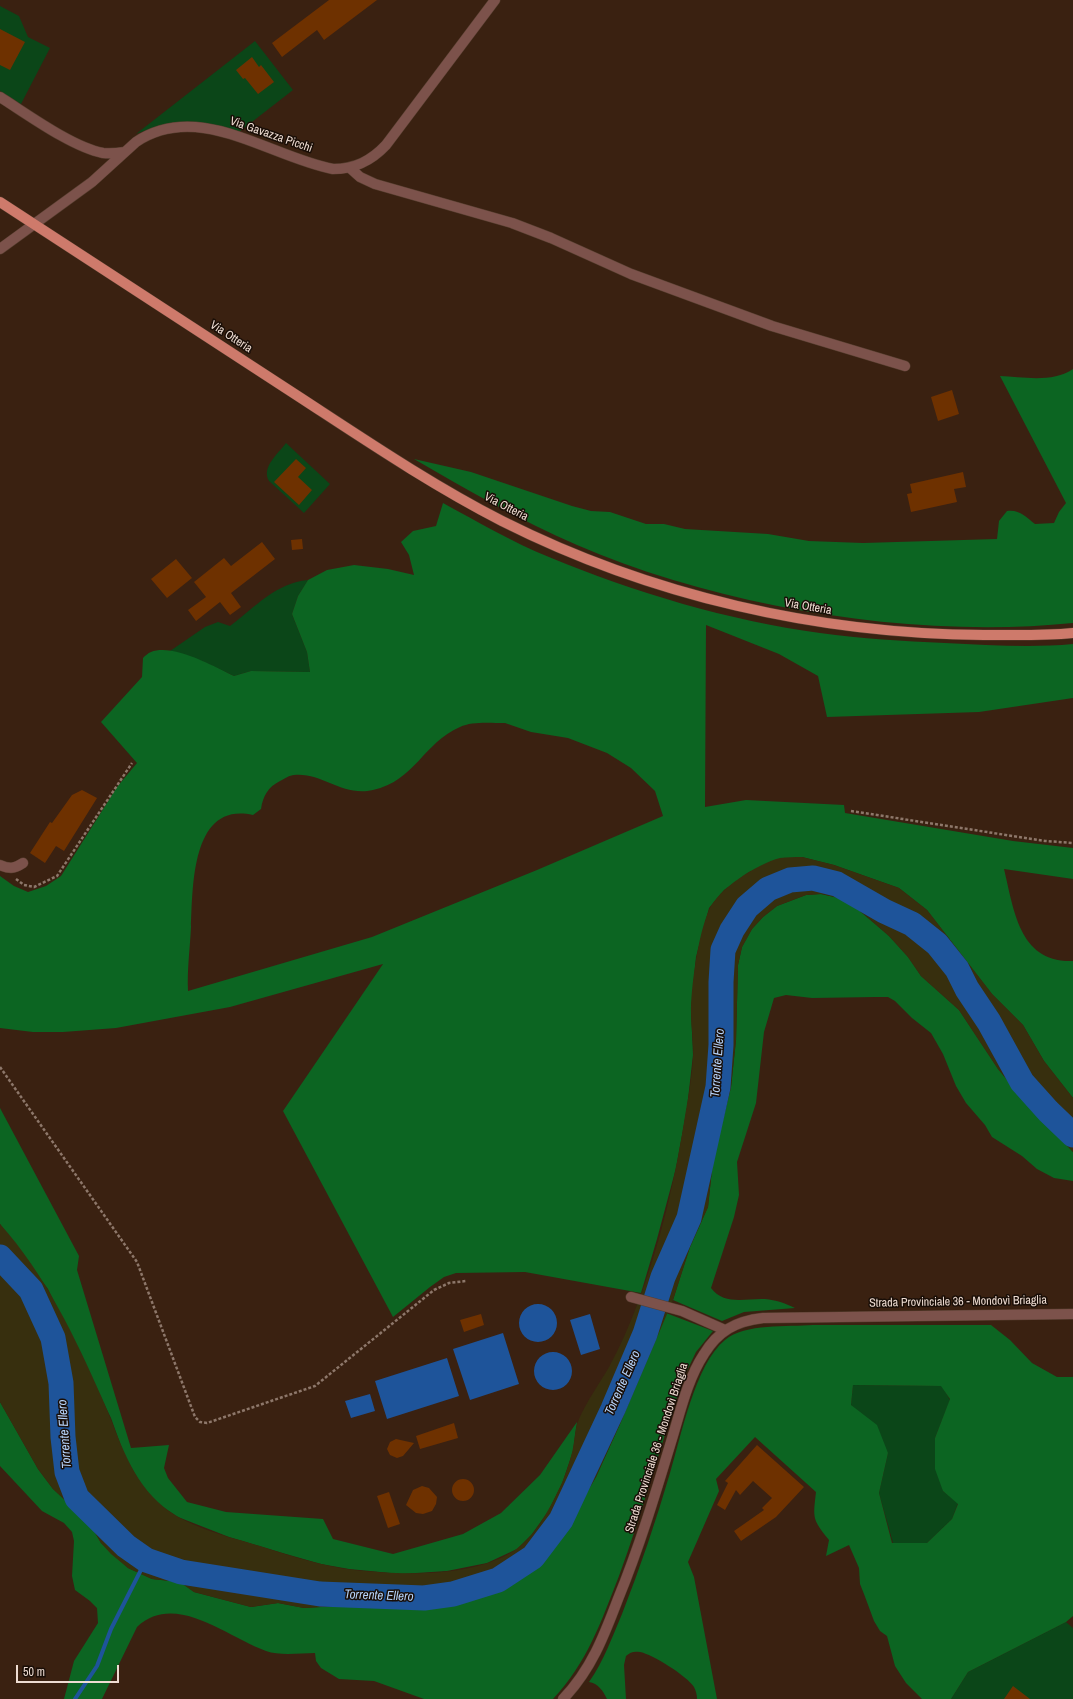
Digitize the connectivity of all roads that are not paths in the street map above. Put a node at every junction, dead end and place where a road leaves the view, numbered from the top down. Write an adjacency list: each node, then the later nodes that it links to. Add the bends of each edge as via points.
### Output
1 (495, 0): 4 (street, Via Gavazza Picchi, via 386,145 370,159)
2 (0, 97): 3 (street, via 48,128 90,149 105,153)
3 (125, 152): 4 (street, Via Gavazza Picchi, via 136,142 152,134 167,129 197,126 328,168); 6 (street, Via Gavazza Picchi, via 92,182)
4 (350, 168): 8 (street, via 360,177 375,184 512,223 631,274 766,324)
5 (0, 202): 6 (main road, Via Otteria)
6 (35, 224): 7 (street, Via Gavazza Picchi); 9 (main road, Via Otteria, via 309,403 456,495 503,521 595,561 695,596 825,624 915,633)
7 (0, 249)
8 (905, 366)
9 (1073, 633)
10 (23, 863): 11 (street, via 9,869)
11 (0, 865)
12 (631, 1297): 14 (street, via 682,1311)
13 (1073, 1314): 14 (street, Strada Provinciale 36 - Mondovì Briaglia, via 763,1318 740,1322)
14 (725, 1330): 15 (street, Strada Provinciale 36 - Mondovì Briaglia, via 704,1354 690,1382 641,1540 600,1646 586,1672)
15 (563, 1699)

